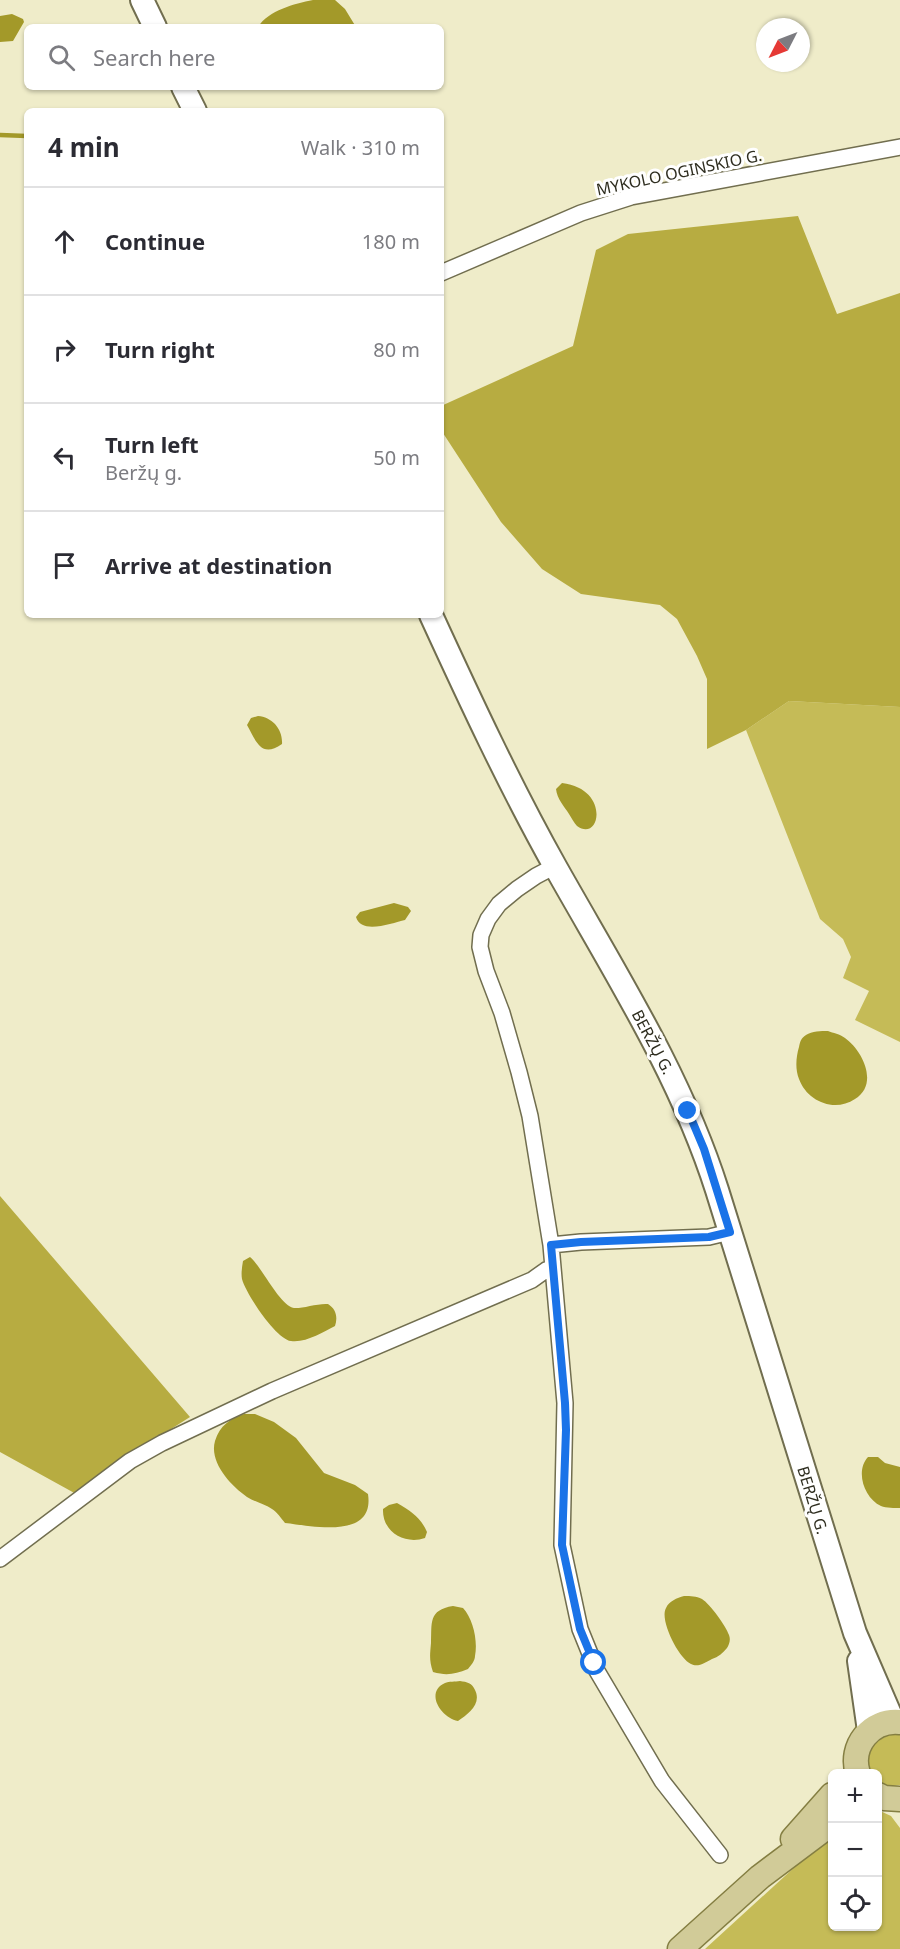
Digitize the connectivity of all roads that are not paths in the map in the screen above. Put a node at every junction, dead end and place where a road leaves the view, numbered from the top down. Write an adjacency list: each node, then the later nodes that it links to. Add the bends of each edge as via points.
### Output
1 (142, 0): 2 (main road)
2 (154, 24)
3 (184, 90): 4 (main road)
4 (194, 108)
5 (900, 147): 6 (street, MYKOLO OGINSKIO G., via 631,198 581,213)
6 (444, 272)
7 (432, 618): 8 (main road, BERŽŲ G., via 512,786)
8 (555, 866): 9 (main road, BERŽŲ G., via 688,1111); 10 (street, via 499,904 488,919 480,947 530,1116)
9 (730, 1232): 10 (street, via 709,1237); 13 (main road, BERŽŲ G.)
10 (551, 1245): 11 (street)
11 (553, 1268): 12 (street, via 162,1443 130,1461); 19 (street, via 566,1412 562,1545 580,1629 597,1671 662,1780)
12 (0, 1559)
13 (855, 1633): 14 (main road); 15 (main road)
14 (896, 1721): 15 (main road)
15 (869, 1731): 16 (main road, via 860,1742)
16 (855, 1769)
17 (828, 1800): 20 (main road)
18 (828, 1826): 20 (main road)
19 (720, 1855)
20 (760, 1877): 21 (main road)
21 (680, 1949)

